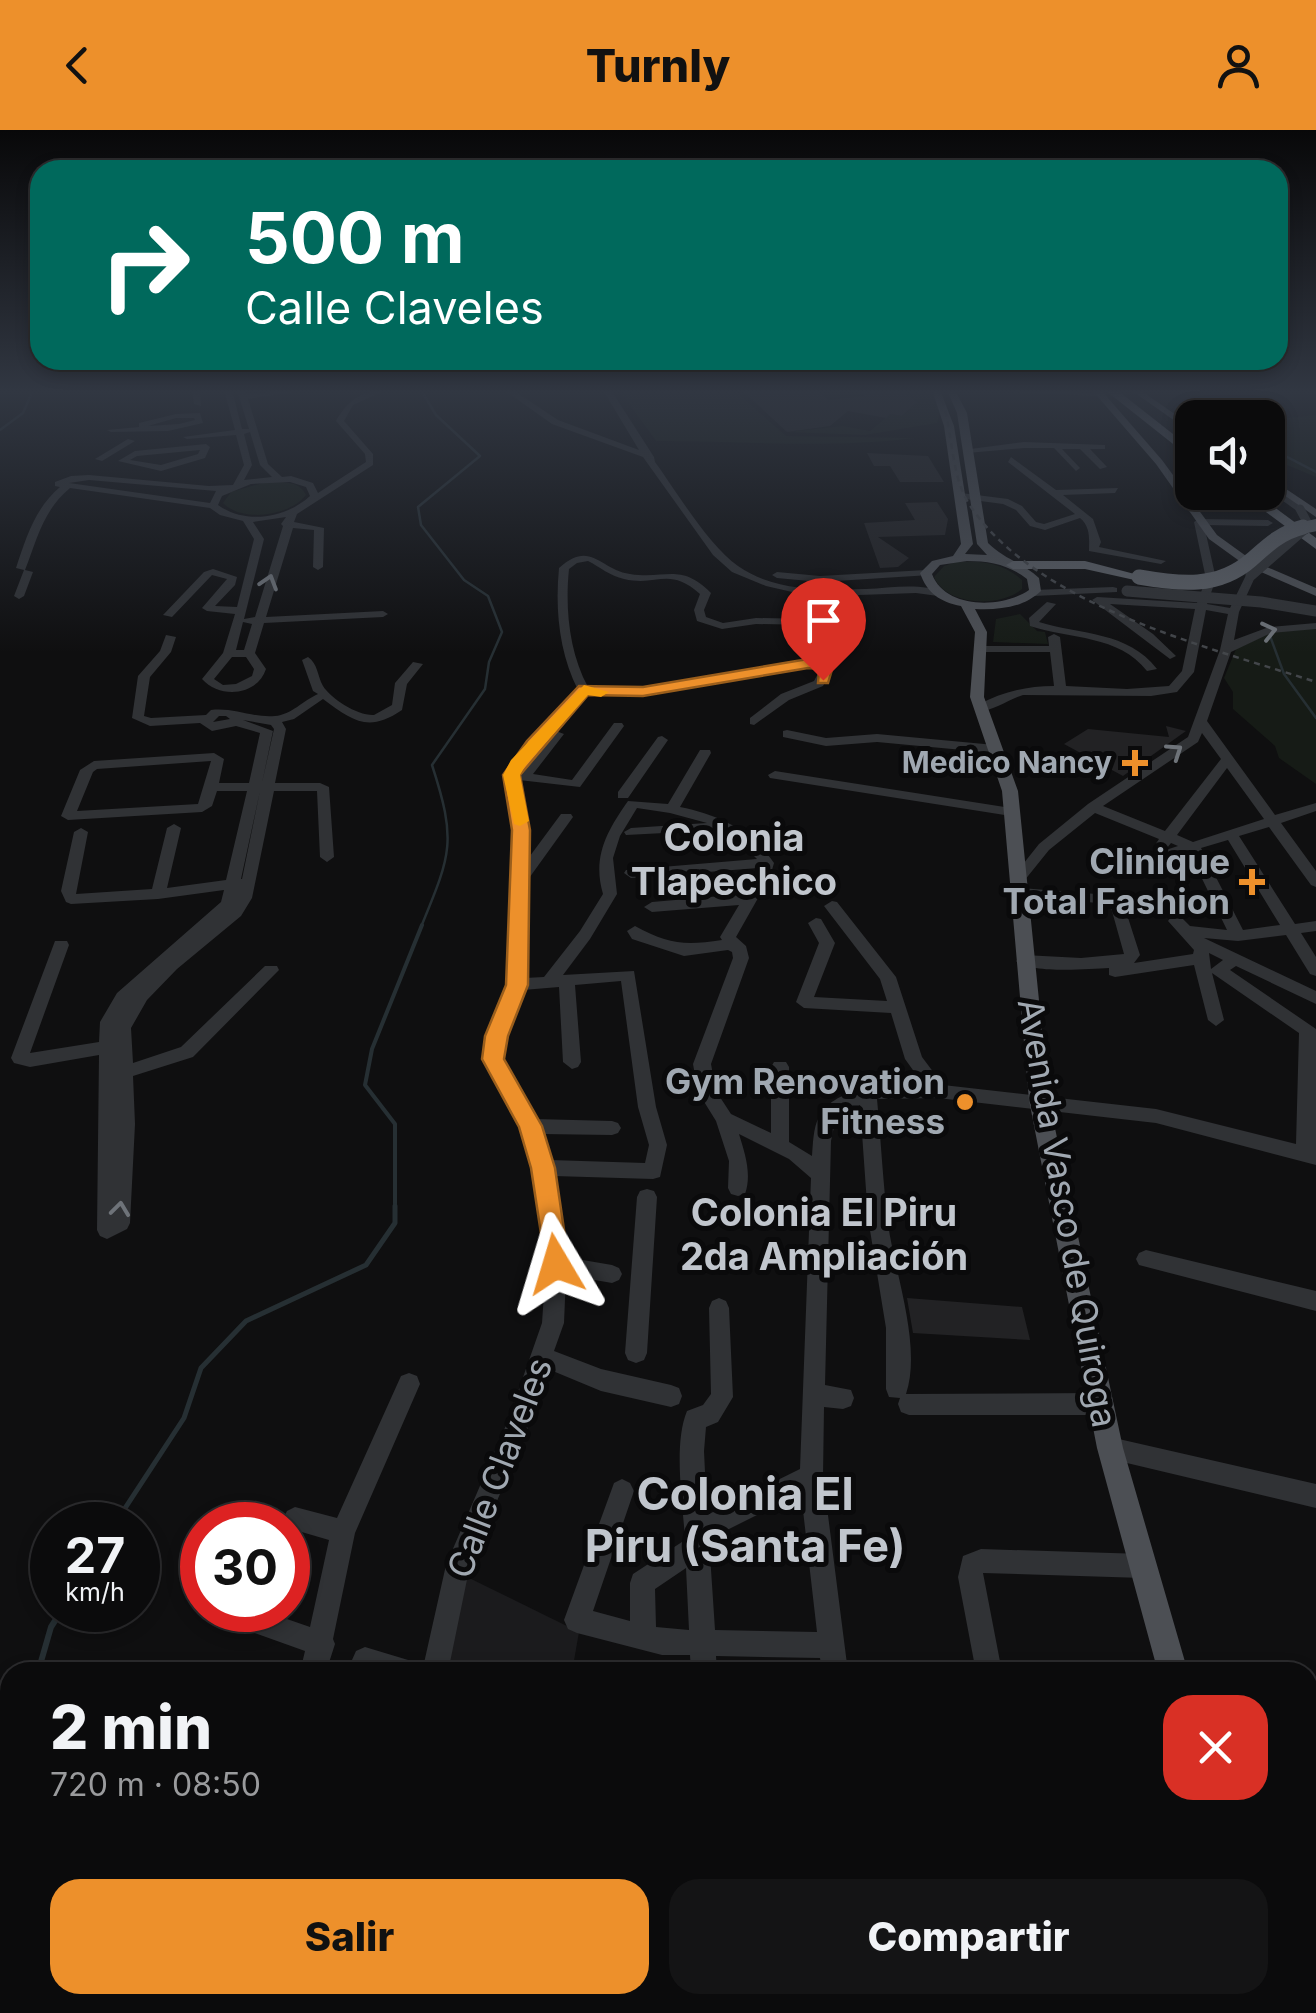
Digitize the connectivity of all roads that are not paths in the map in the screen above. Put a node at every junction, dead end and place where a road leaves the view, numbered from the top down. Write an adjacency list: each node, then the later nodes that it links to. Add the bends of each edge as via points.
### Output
1 (76, 478): 17 (street, via 58,484)
2 (98, 478): 18 (street)
3 (241, 478): 16 (street)
4 (278, 478): 14 (street); 16 (street)
5 (321, 478): 14 (street)
6 (346, 478): 26 (street)
7 (663, 478): 54 (street, via 725,562 753,578)
8 (678, 478): 47 (street, via 744,562 800,578)
9 (956, 478): 22 (main road)
10 (973, 478): 23 (main road)
11 (1036, 478): 15 (street)
12 (1167, 478): 35 (main road)
13 (1096, 480): 15 (street)
14 (298, 481): 26 (street, via 314,490)
15 (1041, 482): 20 (street)
16 (237, 484): 18 (street)
17 (67, 486): 28 (street); 55 (street, via 54,494 34,528)
18 (226, 489): 28 (street)
19 (1115, 490): 20 (street)
20 (1055, 493): 27 (street)
21 (1285, 494): 33 (main road)
22 (958, 496): 23 (street); 41 (main road, via 967,544)
23 (978, 497): 32 (street, via 1014,505 1038,526); 43 (main road, via 983,544)
24 (1285, 497): 61 (street, bridge, via 1308,524 1251,575)
25 (1125, 500): 27 (street)
26 (311, 501): 31 (street)
27 (1069, 504): 32 (street)
28 (213, 506): 34 (street)
29 (1270, 510): 40 (highway)
30 (1282, 510): 39 (highway)
31 (292, 512): 34 (street); 37 (street)
32 (1082, 514): 42 (street, via 1093,525 1093,548)
33 (1316, 514)
34 (246, 518): 65 (street, via 258,538)
35 (1200, 522): 36 (street); 50 (main road, via 1249,563); 59 (street, via 1212,579)
36 (1268, 523)
37 (286, 524): 45 (street, via 321,531); 66 (street, one-way to 37)
38 (1316, 525): 44 (highway, bridge, via 1280,532 1223,578 1186,582)
39 (1316, 535)
40 (1316, 544)
41 (958, 558): 43 (main road); 46 (main road)
42 (1161, 561)
43 (1005, 562): 44 (highway); 53 (main road, via 1032,578)
44 (1056, 564): 48 (street, via 1051,576)
45 (318, 567)
46 (926, 573): 47 (street); 52 (main road)
47 (884, 578): 49 (street, via 894,583)
48 (1078, 589): 53 (street); 60 (street, bridge)
49 (887, 591): 51 (street); 52 (street)
50 (1316, 592)
51 (856, 593): 54 (street); 62 (street)
52 (938, 593): 56 (main road)
53 (1034, 593): 58 (main road)
54 (814, 594): 62 (street, via 826,602)
55 (19, 596)
56 (966, 604): 58 (main road); 70 (main road, via 977,617)
57 (1050, 604): 68 (street, via 1032,620)
58 (1006, 605): 70 (main road, via 988,618)
59 (1201, 606): 61 (street); 75 (street, via 1096,602); 82 (street, via 1188,672 1173,689)
60 (1316, 611)
61 (1234, 612): 72 (street)
62 (826, 613): 81 (street, via 814,622 715,625 698,615 706,592 684,575 627,577 600,561 574,561 564,568 563,588 571,664)
63 (382, 614): 66 (street)
64 (168, 615): 65 (street, via 211,573 226,573 232,583 206,608)
65 (239, 617): 66 (street); 74 (street)
66 (257, 620): 73 (street)
67 (1316, 626): 72 (street, one-way to 67, via 1272,628)
68 (1053, 632): 71 (street); 78 (street, via 1129,648)
69 (170, 637): 85 (street, via 144,676 138,718)
70 (981, 640): 71 (street); 84 (main road, Avenida Vasco de Quiroga)
71 (1055, 649): 82 (street)
72 (1226, 650): 88 (street)
73 (249, 653): 74 (street); 79 (street, via 259,673)
74 (230, 654): 80 (street, via 208,678)
75 (1170, 656)
76 (308, 660): 83 (street)
77 (417, 664): 83 (street, via 401,683 398,708 374,722)
78 (1151, 669)
79 (240, 687): 80 (street); 86 (street)
80 (224, 688): 85 (street)
81 (584, 690): 87 (street, via 643,692 808,663 828,666 819,683); 96 (street)
82 (1061, 692): 84 (street, via 1010,694)
83 (320, 695): 89 (street)
84 (982, 708): 93 (main road, Avenida Vasco de Quiroga)
85 (211, 716): 86 (street)
86 (234, 716): 89 (street)
87 (754, 720)
88 (1200, 720): 95 (street); 101 (street, one-way to 88, via 1194,739)
89 (266, 723): 99 (street)
90 (618, 726): 96 (street, via 575,784)
91 (787, 734): 93 (street, via 826,742 877,738)
92 (662, 740): 100 (street)
93 (995, 749): 104 (main road, Avenida Vasco de Quiroga)
94 (705, 753): 103 (street)
95 (1228, 758): 106 (street); 112 (street)
96 (518, 775): 119 (street, Calle Claveles)
97 (774, 775): 104 (street)
98 (211, 787): 98 (street, via 214,757 98,764 86,770 68,816 198,810); 99 (street)
99 (261, 787): 114 (street, via 324,790); 120 (street)
100 (628, 800): 103 (street); 140 (street, via 602,872 610,894)
101 (1092, 807): 112 (street); 122 (street, via 1044,847)
102 (1316, 807): 106 (street)
103 (672, 808): 107 (street)
104 (1011, 812): 122 (main road, Avenida Vasco de Quiroga)
105 (566, 817): 119 (street)
106 (1272, 819): 111 (street); 121 (street)
107 (724, 827): 110 (street); 116 (street)
108 (174, 828): 123 (street)
109 (80, 832): 123 (street, via 71,899)
110 (631, 832)
111 (1232, 834): 113 (street); 129 (street)
112 (1168, 837): 113 (street); 115 (street)
113 (1193, 847): 115 (street); 131 (street)
114 (327, 857)
115 (1149, 860): 117 (street)
116 (767, 863): 118 (street); 124 (street)
117 (1128, 867)
118 (631, 872)
119 (520, 880): 141 (street, Calle Claveles)
120 (241, 882): 123 (street); 145 (street, via 224,910 123,997 108,1022)
121 (1316, 882)
122 (1020, 885): 136 (main road, Avenida Vasco de Quiroga); 136 (street, via 1116,898 1132,955 1106,964)
123 (158, 894)
124 (748, 899): 126 (street); 133 (street)
125 (832, 906): 143 (street, via 883,969)
126 (652, 907)
127 (816, 923): 143 (street, via 827,943 804,1002)
128 (1316, 926): 129 (street)
129 (1291, 929): 131 (street); 138 (street)
130 (635, 930): 133 (street, via 684,950)
131 (1238, 936): 132 (street)
132 (1190, 938): 135 (street); 136 (street, via 1093,973); 144 (street)
133 (731, 944): 152 (street, via 741,958 702,1064 707,1092)
134 (61, 945): 145 (street, via 19,1055 30,1060)
135 (1236, 959): 142 (street); 156 (street, via 1218,970 1308,1030)
136 (1025, 966): 151 (main road, Avenida Vasco de Quiroga)
137 (271, 970): 148 (street, via 187,1052)
138 (1316, 970)
139 (567, 980): 140 (street); 146 (street); 157 (street, via 628,975 658,1145 653,1172)
140 (548, 983): 141 (street)
141 (517, 985): 153 (street, Calle Claveles, via 493,1059)
142 (1316, 998)
143 (896, 1007): 149 (street, via 914,1059)
144 (1216, 1020)
145 (115, 1046): 148 (street); 148 (street, one-way to 148, via 116,1116)
146 (572, 1062)
147 (780, 1067): 155 (street)
148 (124, 1072)
149 (938, 1091): 150 (street, via 901,1088); 151 (street)
150 (868, 1095): 158 (street, via 827,1118); 172 (street, via 903,1396)
151 (1039, 1100): 156 (street, via 1156,1116); 172 (main road, Avenida Vasco de Quiroga)
152 (725, 1119): 155 (street); 159 (street)
153 (530, 1126): 154 (street); 157 (street, Calle Claveles)
154 (612, 1128)
155 (780, 1146): 158 (street)
156 (1310, 1155)
157 (543, 1168): 162 (street, Calle Claveles)
158 (822, 1175): 170 (street)
159 (738, 1188)
160 (647, 1196): 166 (street)
161 (1146, 1259): 164 (street)
162 (556, 1264): 163 (street); 167 (street, Calle Claveles)
163 (612, 1274)
164 (1316, 1301)
165 (719, 1308): 179 (street, via 722,1397 710,1414 694,1419)
166 (636, 1353)
167 (544, 1357): 169 (street); 189 (street, Calle Claveles, via 458,1565)
168 (409, 1384): 178 (street)
169 (671, 1396)
170 (816, 1396): 171 (street); 174 (street)
171 (843, 1398)
172 (1101, 1404): 173 (main road, Avenida Vasco de Quiroga)
173 (1110, 1448): 176 (street); 180 (main road, Avenida Vasco de Quiroga)
174 (811, 1476): 179 (street); 185 (street)
175 (622, 1491): 182 (street, via 577,1620)
176 (1316, 1496)
177 (310, 1523): 178 (street)
178 (344, 1532): 184 (street)
179 (697, 1540): 182 (street, via 642,1583); 183 (street)
180 (1142, 1566): 192 (street, via 972,1564); 193 (main road, Avenida Vasco de Quiroga)
181 (288, 1632): 184 (street)
182 (643, 1638): 183 (street)
183 (702, 1643): 185 (street); 190 (street)
184 (322, 1644): 187 (street)
185 (831, 1645): 191 (street)
186 (366, 1660): 188 (street)
187 (316, 1662)
188 (373, 1662)
189 (437, 1662)
190 (703, 1662)
191 (834, 1662)
192 (987, 1662)
193 (1177, 1662)

